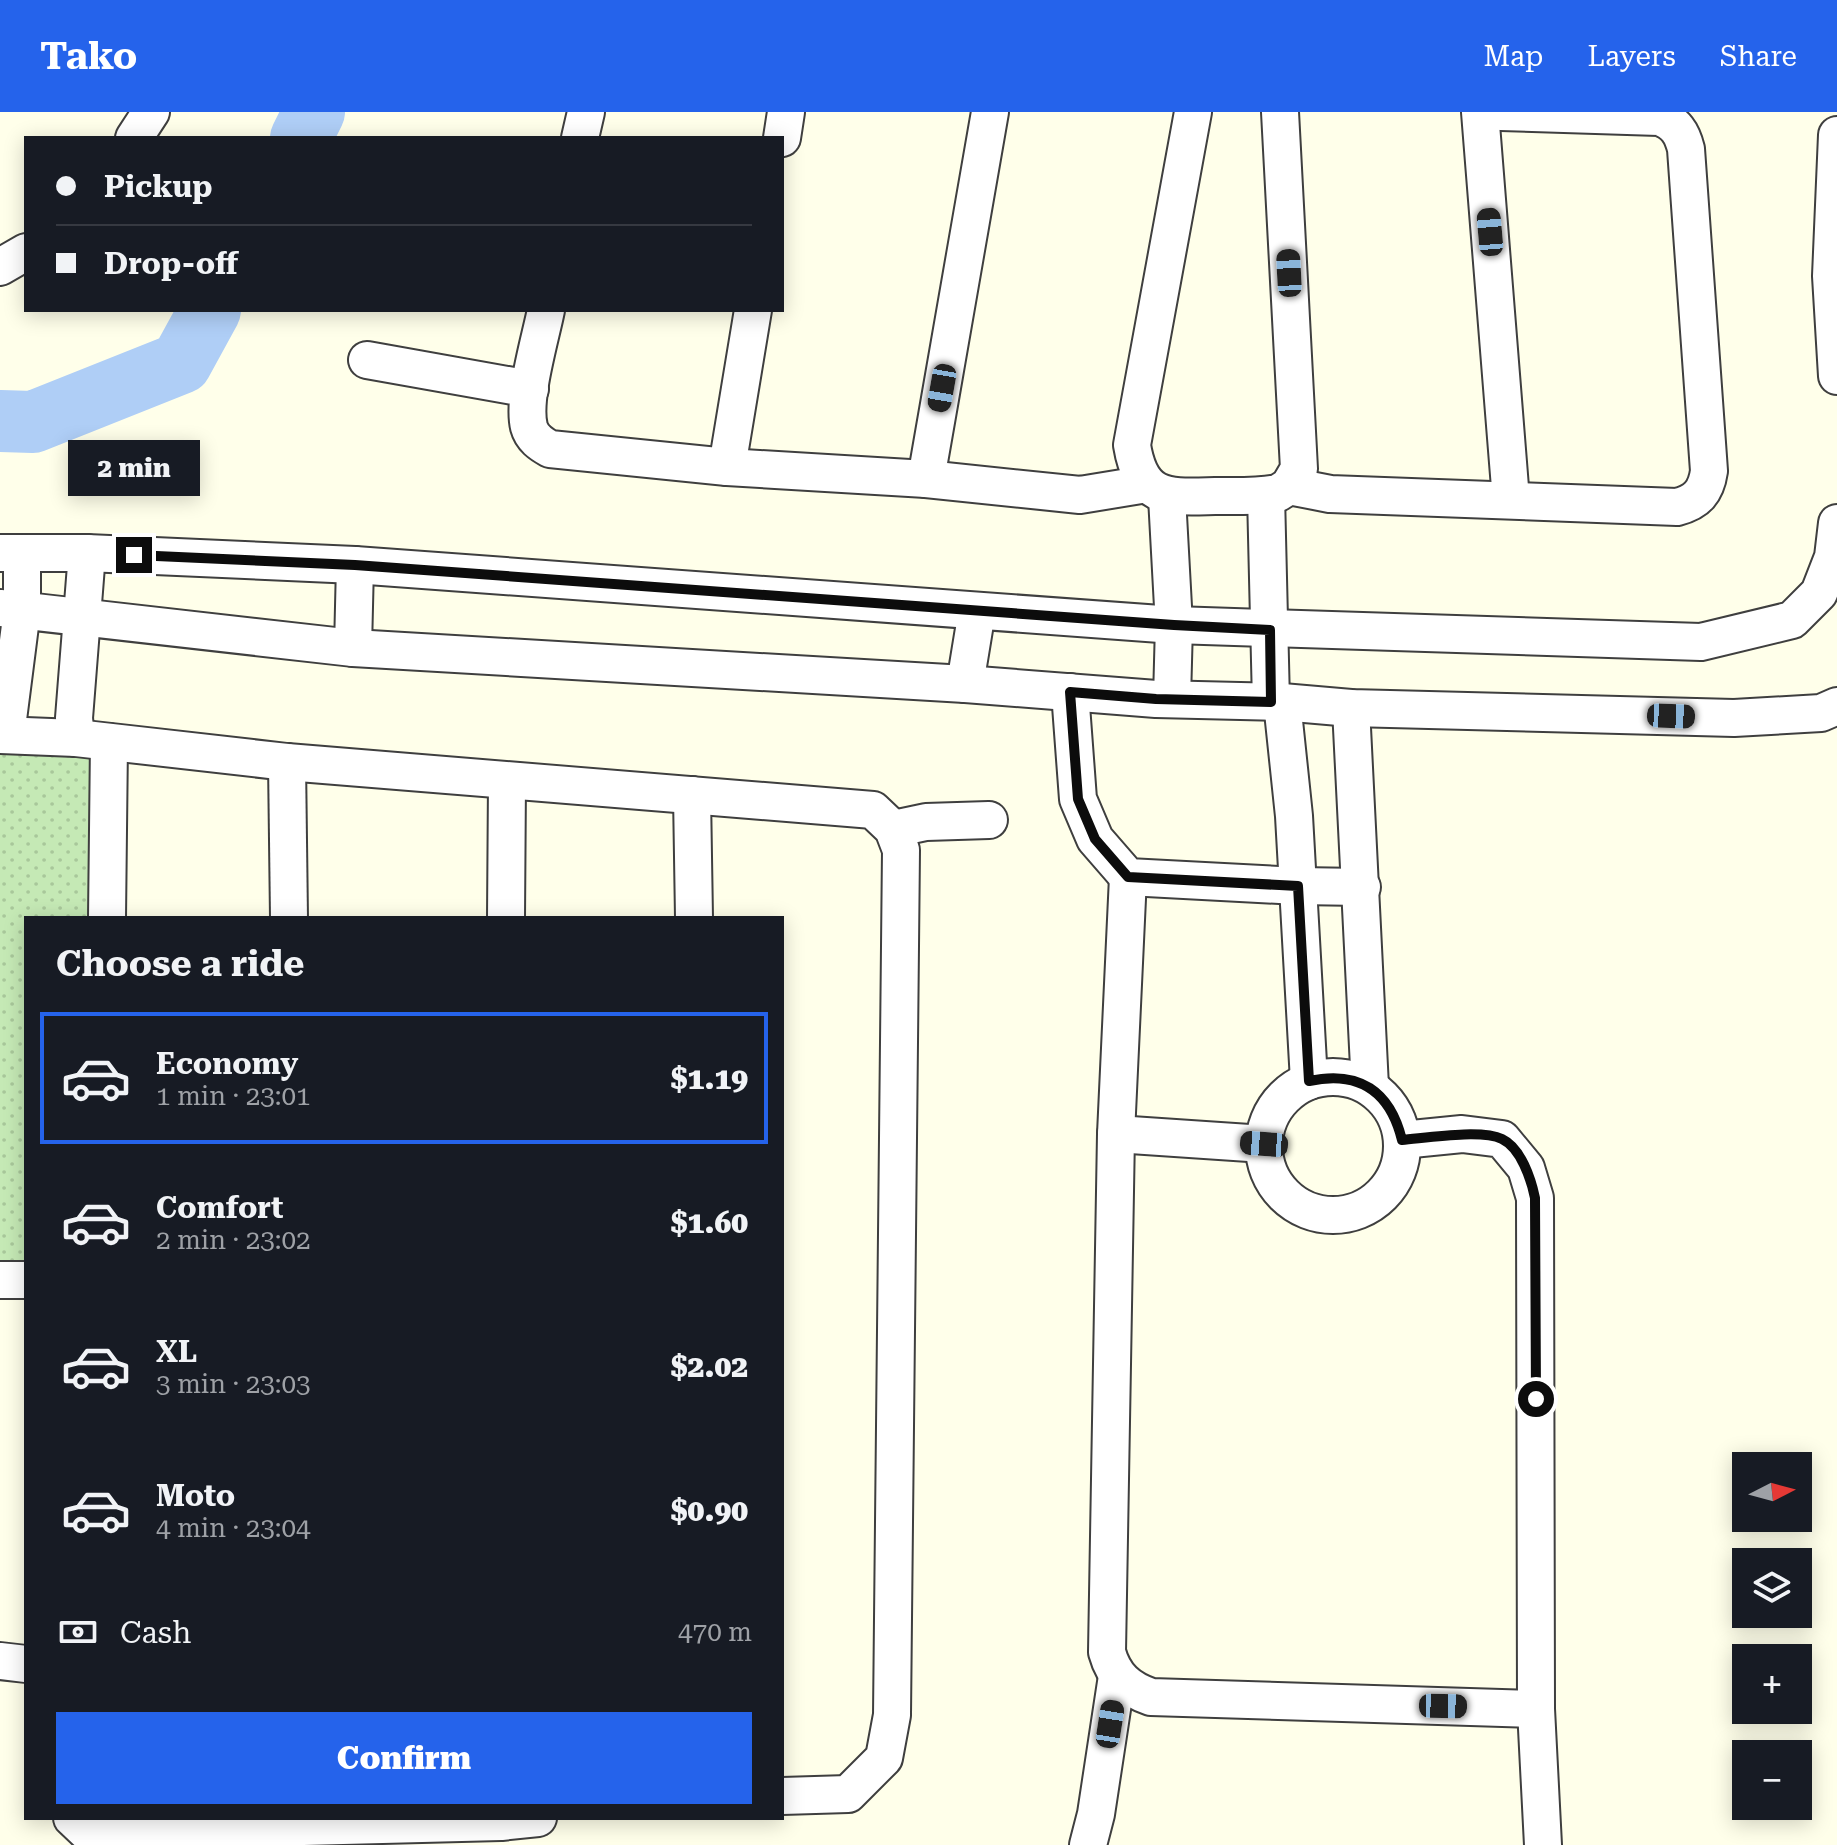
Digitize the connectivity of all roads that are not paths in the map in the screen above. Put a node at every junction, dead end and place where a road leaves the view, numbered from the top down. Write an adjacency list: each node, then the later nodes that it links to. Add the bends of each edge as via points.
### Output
1 (151, 112): 10 (street)
2 (586, 112): 11 (street)
3 (786, 112): 12 (street)
4 (990, 112): 21 (street)
5 (1193, 112): 23 (street, via 1132,445 1134,458)
6 (1280, 112): 22 (street, via 1300,459 1295,478)
7 (1480, 112): 24 (street)
8 (1501, 112): 24 (street, via 1659,117 1683,136 1709,471 1701,495 1677,507)
9 (1837, 135): 18 (street, via 1831,276)
10 (135, 136)
11 (580, 136)
12 (782, 136)
13 (24, 253): 14 (street)
14 (0, 267)
15 (546, 312): 19 (street)
16 (753, 312): 20 (street)
17 (367, 360): 19 (street)
18 (1837, 376)
19 (530, 389): 20 (street, via 529,429 550,449)
20 (727, 467): 21 (street)
21 (926, 479): 23 (street, via 1080,495)
22 (1278, 490): 23 (street); 24 (street); 33 (street)
23 (1157, 491): 32 (street)
24 (1511, 500)
25 (1837, 523): 33 (street, via 1833,557 1819,593 1792,620 1701,642)
26 (11, 553): 27 (street); 29 (street)
27 (87, 553): 28 (street); 31 (street)
28 (355, 565): 30 (street); 34 (street)
29 (11, 609): 31 (street); 41 (street)
30 (977, 611): 32 (street); 35 (street)
31 (83, 617): 34 (street); 42 (street, via 74,718)
32 (1174, 625): 33 (street); 37 (street)
33 (1270, 630): 38 (street)
34 (353, 648): 35 (street)
35 (965, 684): 36 (street)
36 (1070, 692): 37 (street); 48 (street, via 1078,799 1095,839)
37 (1172, 699): 38 (street)
38 (1276, 702): 40 (street); 49 (street, via 1294,816)
39 (1837, 706): 40 (street, via 1821,713 1734,718)
40 (1351, 708): 50 (street)
41 (3, 735): 42 (street)
42 (92, 740): 43 (street); 51 (street)
43 (287, 762): 44 (street); 52 (street)
44 (507, 781): 45 (street); 53 (street)
45 (692, 795): 47 (street, via 873,810); 54 (street)
46 (989, 820): 47 (street)
47 (893, 829): 66 (street, via 901,850 892,1715 884,1758 848,1794)
48 (1128, 877): 49 (street); 57 (street)
49 (1298, 886): 50 (street); 55 (street)
50 (1362, 887): 56 (street)
51 (107, 916)
52 (289, 916)
53 (506, 916)
54 (694, 916)
55 (1309, 1081): 56 (street, via 1329,1076); 59 (street, via 1277,1106)
56 (1370, 1087): 58 (street, via 1397,1120)
57 (1116, 1134): 59 (street); 64 (street, via 1107,1652)
58 (1402, 1140): 59 (street, via 1392,1184 1357,1211 1335,1215 1313,1213 1277,1187); 65 (street, via 1462,1134 1502,1139 1532,1183 1537,1213)
59 (1264, 1144)
60 (0, 1280): 61 (street)
61 (24, 1280)
62 (0, 1661): 63 (street)
63 (24, 1664)
64 (1117, 1676): 65 (street, via 1151,1697); 70 (street)
65 (1536, 1709): 71 (street)
66 (784, 1796)
67 (501, 1820): 68 (street)
68 (303, 1822): 69 (street, via 114,1836)
69 (85, 1823)
70 (1088, 1845)
71 (1543, 1845)

